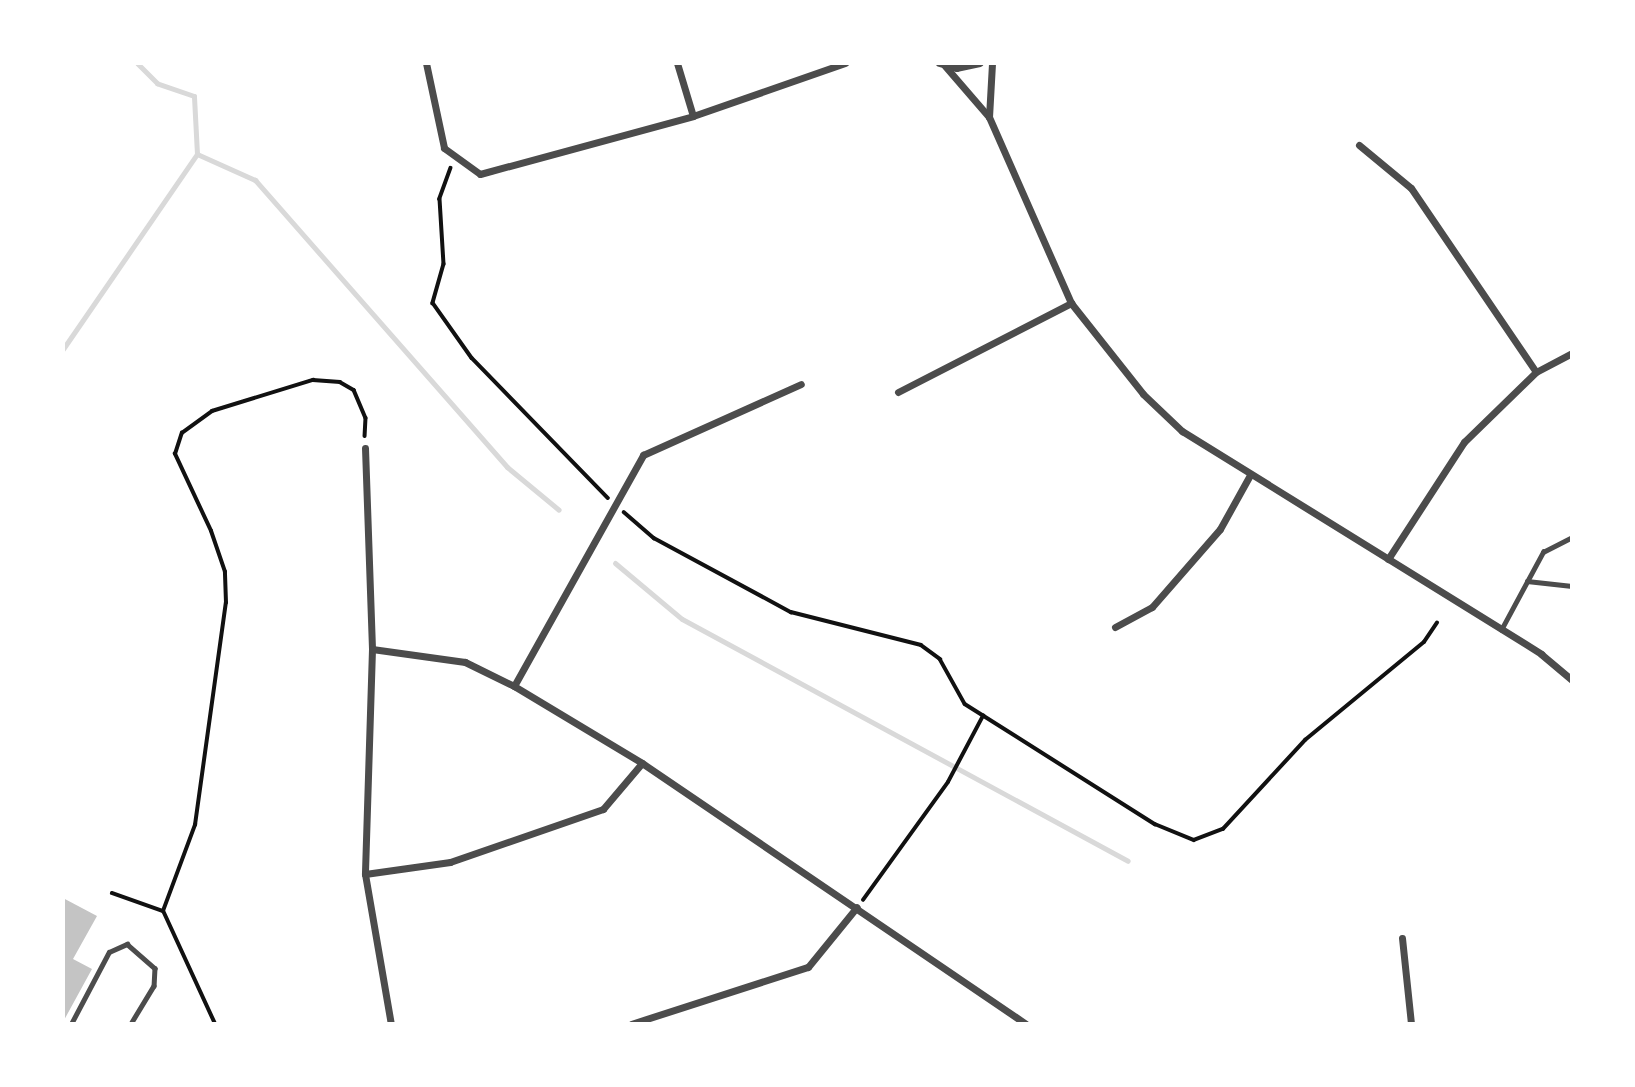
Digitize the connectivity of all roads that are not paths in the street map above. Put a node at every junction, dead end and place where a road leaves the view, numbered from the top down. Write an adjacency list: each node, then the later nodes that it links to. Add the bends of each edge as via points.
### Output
1 (426, 63): 7 (street, via 444,148 454,160 490,174)
2 (677, 63): 7 (street)
3 (845, 63): 7 (street)
4 (979, 63): 6 (street)
5 (992, 63): 8 (street)
6 (942, 64): 8 (street)
7 (693, 116)
8 (989, 117): 10 (street)
9 (1359, 145): 12 (street, via 1410,188)
10 (1071, 303): 14 (street); 16 (street, via 1117,367 1172,422)
11 (1572, 353): 12 (street)
12 (1536, 372): 18 (street, via 1464,442)
13 (801, 384): 25 (street, via 643,455 612,502)
14 (898, 391)
15 (365, 448): 23 (street)
16 (1250, 475): 18 (street); 21 (street, via 1220,529 1152,607)
17 (1572, 537): 19 (lane, via 1543,552)
18 (1388, 559): 22 (street)
19 (1527, 581): 20 (lane); 22 (lane)
20 (1572, 586)
21 (1115, 627)
22 (1501, 631): 24 (street)
23 (372, 649): 25 (street, via 466,662); 27 (street)
24 (1572, 680)
25 (514, 686): 26 (street)
26 (642, 763): 27 (street, via 603,809 450,862); 28 (street)
27 (365, 874): 32 (street)
28 (857, 907): 33 (street, via 808,967); 34 (street)
29 (1402, 938): 35 (street)
30 (71, 1024): 31 (lane, via 109,951 127,944 155,968 154,986)
31 (131, 1024)
32 (391, 1024)
33 (631, 1024)
34 (1026, 1024)
35 (1411, 1024)

